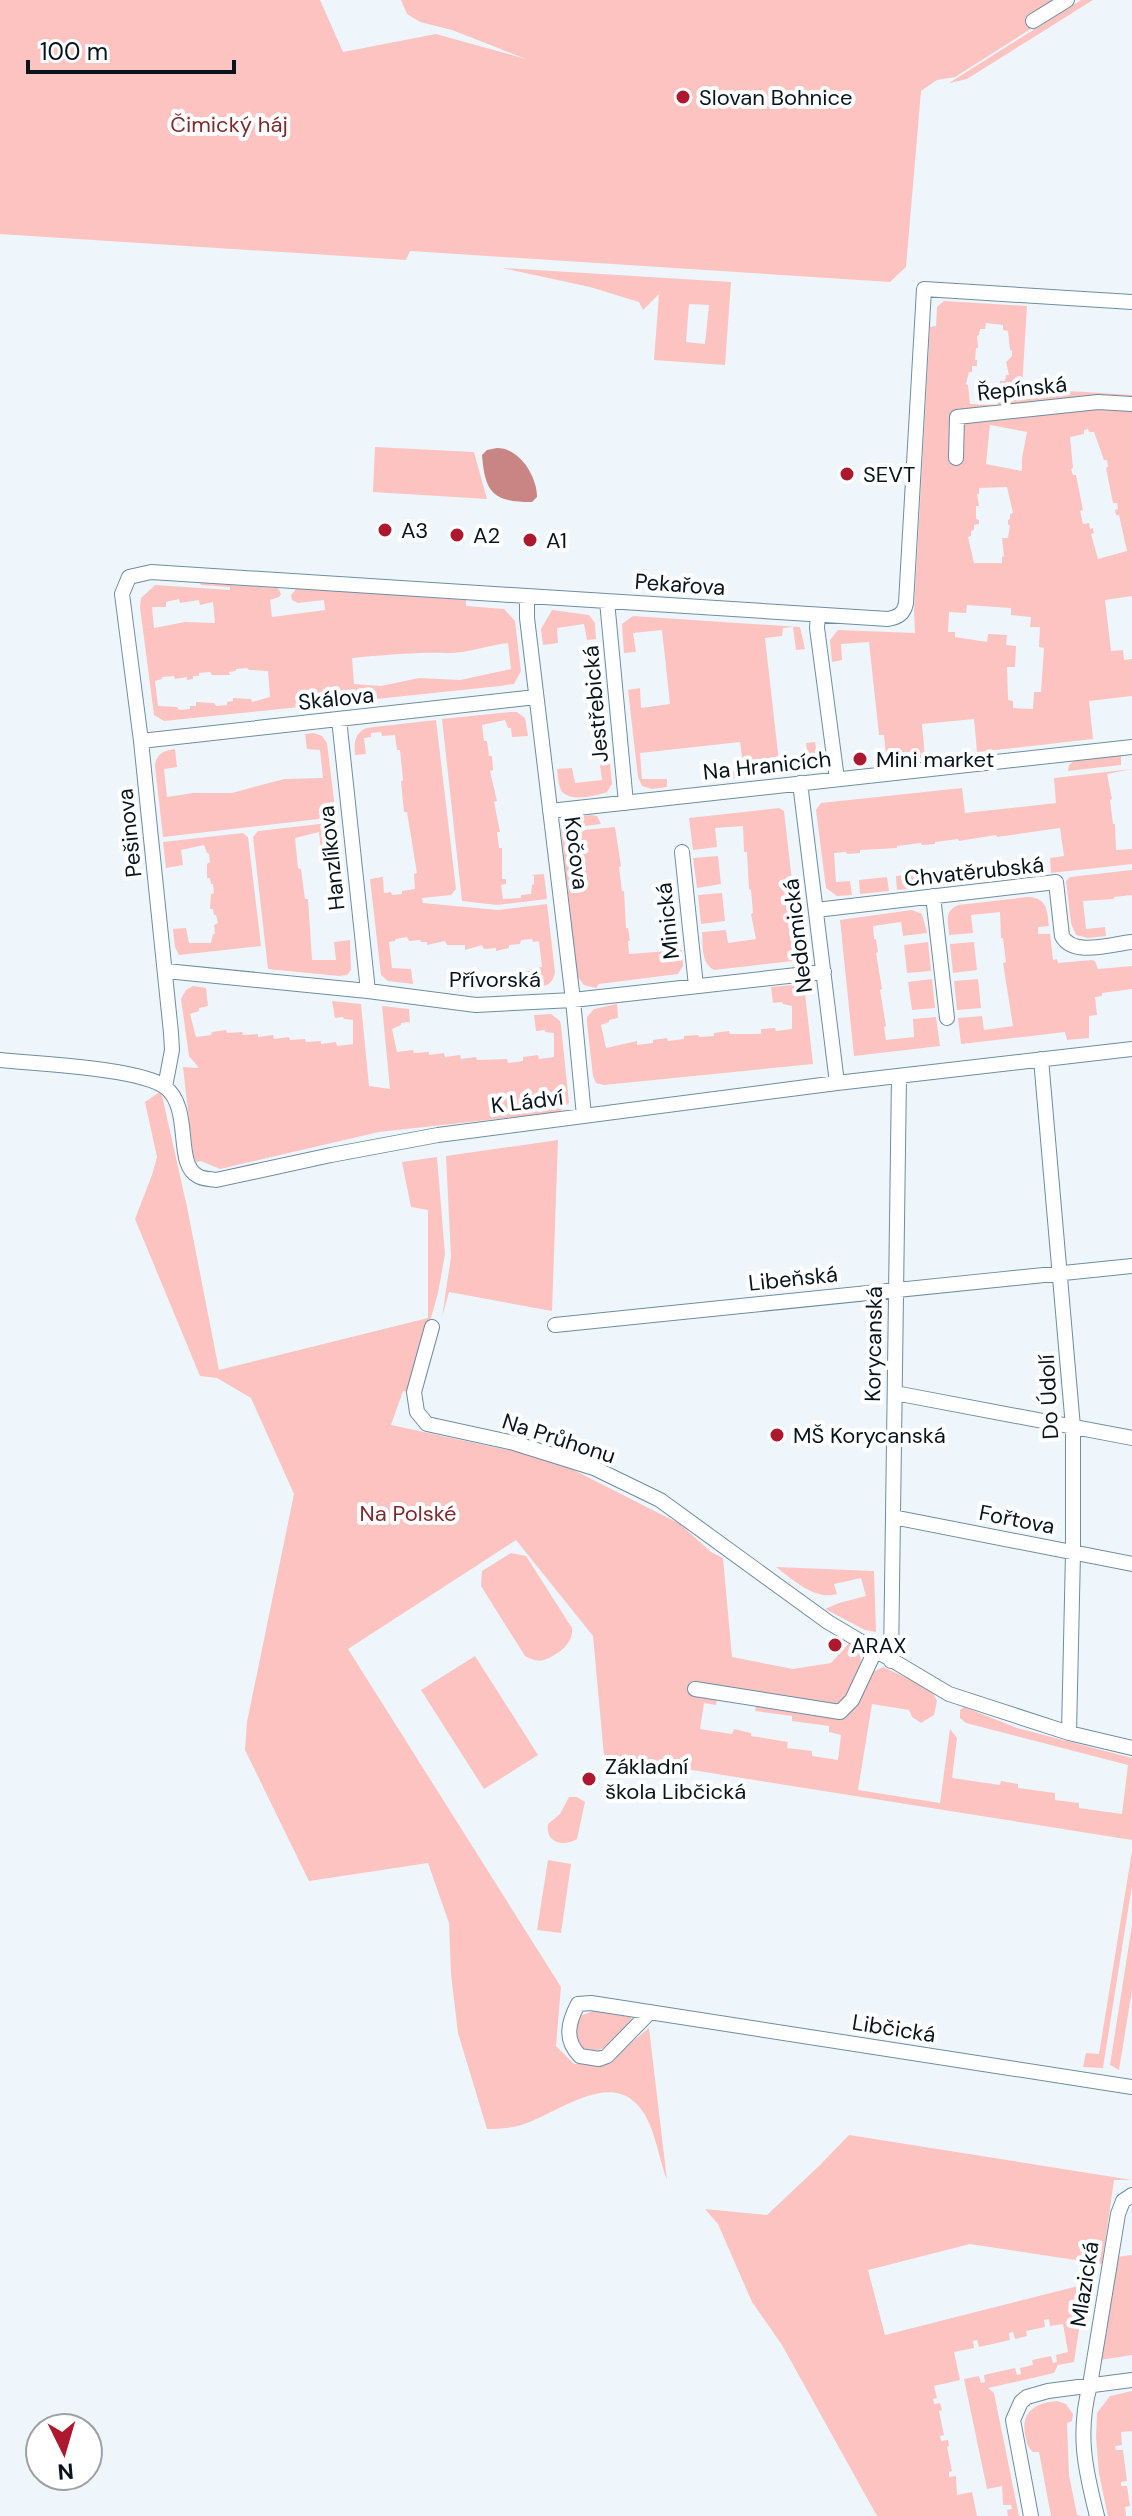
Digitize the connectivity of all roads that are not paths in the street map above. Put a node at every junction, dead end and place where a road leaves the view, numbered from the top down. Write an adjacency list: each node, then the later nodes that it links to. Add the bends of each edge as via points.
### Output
1 (1067, 0): 2 (street)
2 (1033, 21)
3 (1132, 302): 9 (street, Pekařova, via 924,289 905,608 888,619)
4 (1132, 404): 5 (street, Řepínská, via 1098,402 957,417)
5 (956, 458)
6 (129, 577): 7 (street, Pekařova, via 151,572); 12 (street, Pešinova, via 122,594)
7 (527, 596): 8 (street, Pekařova); 10 (street, Kočova)
8 (607, 601): 9 (street, Pekařova); 16 (street, Jestřebická)
9 (818, 615): 14 (street)
10 (536, 697): 11 (street, Skálova); 17 (street, Kočova)
11 (339, 719): 12 (street, Skálova); 25 (street, Hanzlíkova)
12 (141, 741): 22 (street, Pešinova)
13 (1132, 747): 14 (street, Na Hranicích)
14 (837, 779): 15 (street, Na Hranicích)
15 (800, 783): 16 (street, Na Hranicích); 20 (street, Nedomická)
16 (626, 803): 17 (street, Na Hranicích)
17 (550, 811): 26 (street, Kočova)
18 (682, 852): 24 (street, Minická)
19 (933, 896): 20 (street, Chvatěrubská); 21 (street, Chvatěrubská, via 1056,882 1066,944 1074,949); 27 (street)
20 (816, 910): 23 (street, Nedomická)
21 (1132, 942)
22 (166, 971): 25 (street, Přívorská); 33 (street, Pešinova, via 172,1050)
23 (824, 972): 24 (street, Přívorská); 32 (street, Nedomická)
24 (696, 986): 26 (street, Přívorská)
25 (368, 991): 26 (street, Přívorská, via 476,1005)
26 (573, 1000): 34 (street, Kočova)
27 (947, 1018)
28 (1132, 1049): 29 (street, K Ládví)
29 (1041, 1059): 31 (street, K Ládví); 36 (street, Do Údolí)
30 (0, 1060): 33 (street, via 119,1072)
31 (899, 1076): 32 (street, K Ládví); 37 (street, Korycanská)
32 (837, 1083): 34 (street, K Ládví)
33 (165, 1087): 34 (street, K Ládví, via 181,1110 187,1167 197,1176 216,1180 438,1135)
34 (584, 1116)
35 (1132, 1266): 36 (street, Libeňská)
36 (1061, 1273): 37 (street, Libeňská); 41 (street, Do Údolí)
37 (896, 1290): 38 (street, Libeňská); 40 (street, Korycanská)
38 (555, 1325)
39 (432, 1327): 46 (street, Na Průhonu, via 414,1392 422,1421 594,1468 660,1500)
40 (895, 1393): 41 (street); 43 (street, Korycanská)
41 (1073, 1427): 42 (street); 44 (street, Do Údolí)
42 (1132, 1438)
43 (893, 1517): 44 (street, Fořtova); 47 (street, Korycanská)
44 (1073, 1553): 45 (street, Fořtova); 49 (street, Do Údolí)
45 (1132, 1564)
46 (875, 1651): 47 (street, Na Průhonu); 48 (street, via 852,1700 840,1712)
47 (891, 1661): 49 (street, Na Průhonu, via 949,1694)
48 (695, 1689)
49 (1069, 1733): 50 (street, Na Průhonu)
50 (1132, 1748)
51 (650, 2012): 51 (street, Libčická, via 578,2004 570,2020 570,2043 580,2056 607,2056); 52 (street, Libčická)
52 (1132, 2087)
53 (1132, 2195): 55 (street, Mlazická, via 1118,2214)
54 (1132, 2380): 55 (street)
55 (1090, 2385): 56 (street, via 1038,2393 1015,2411); 57 (street, Mlazická, via 1082,2444)
56 (1031, 2516)
57 (1097, 2516)

